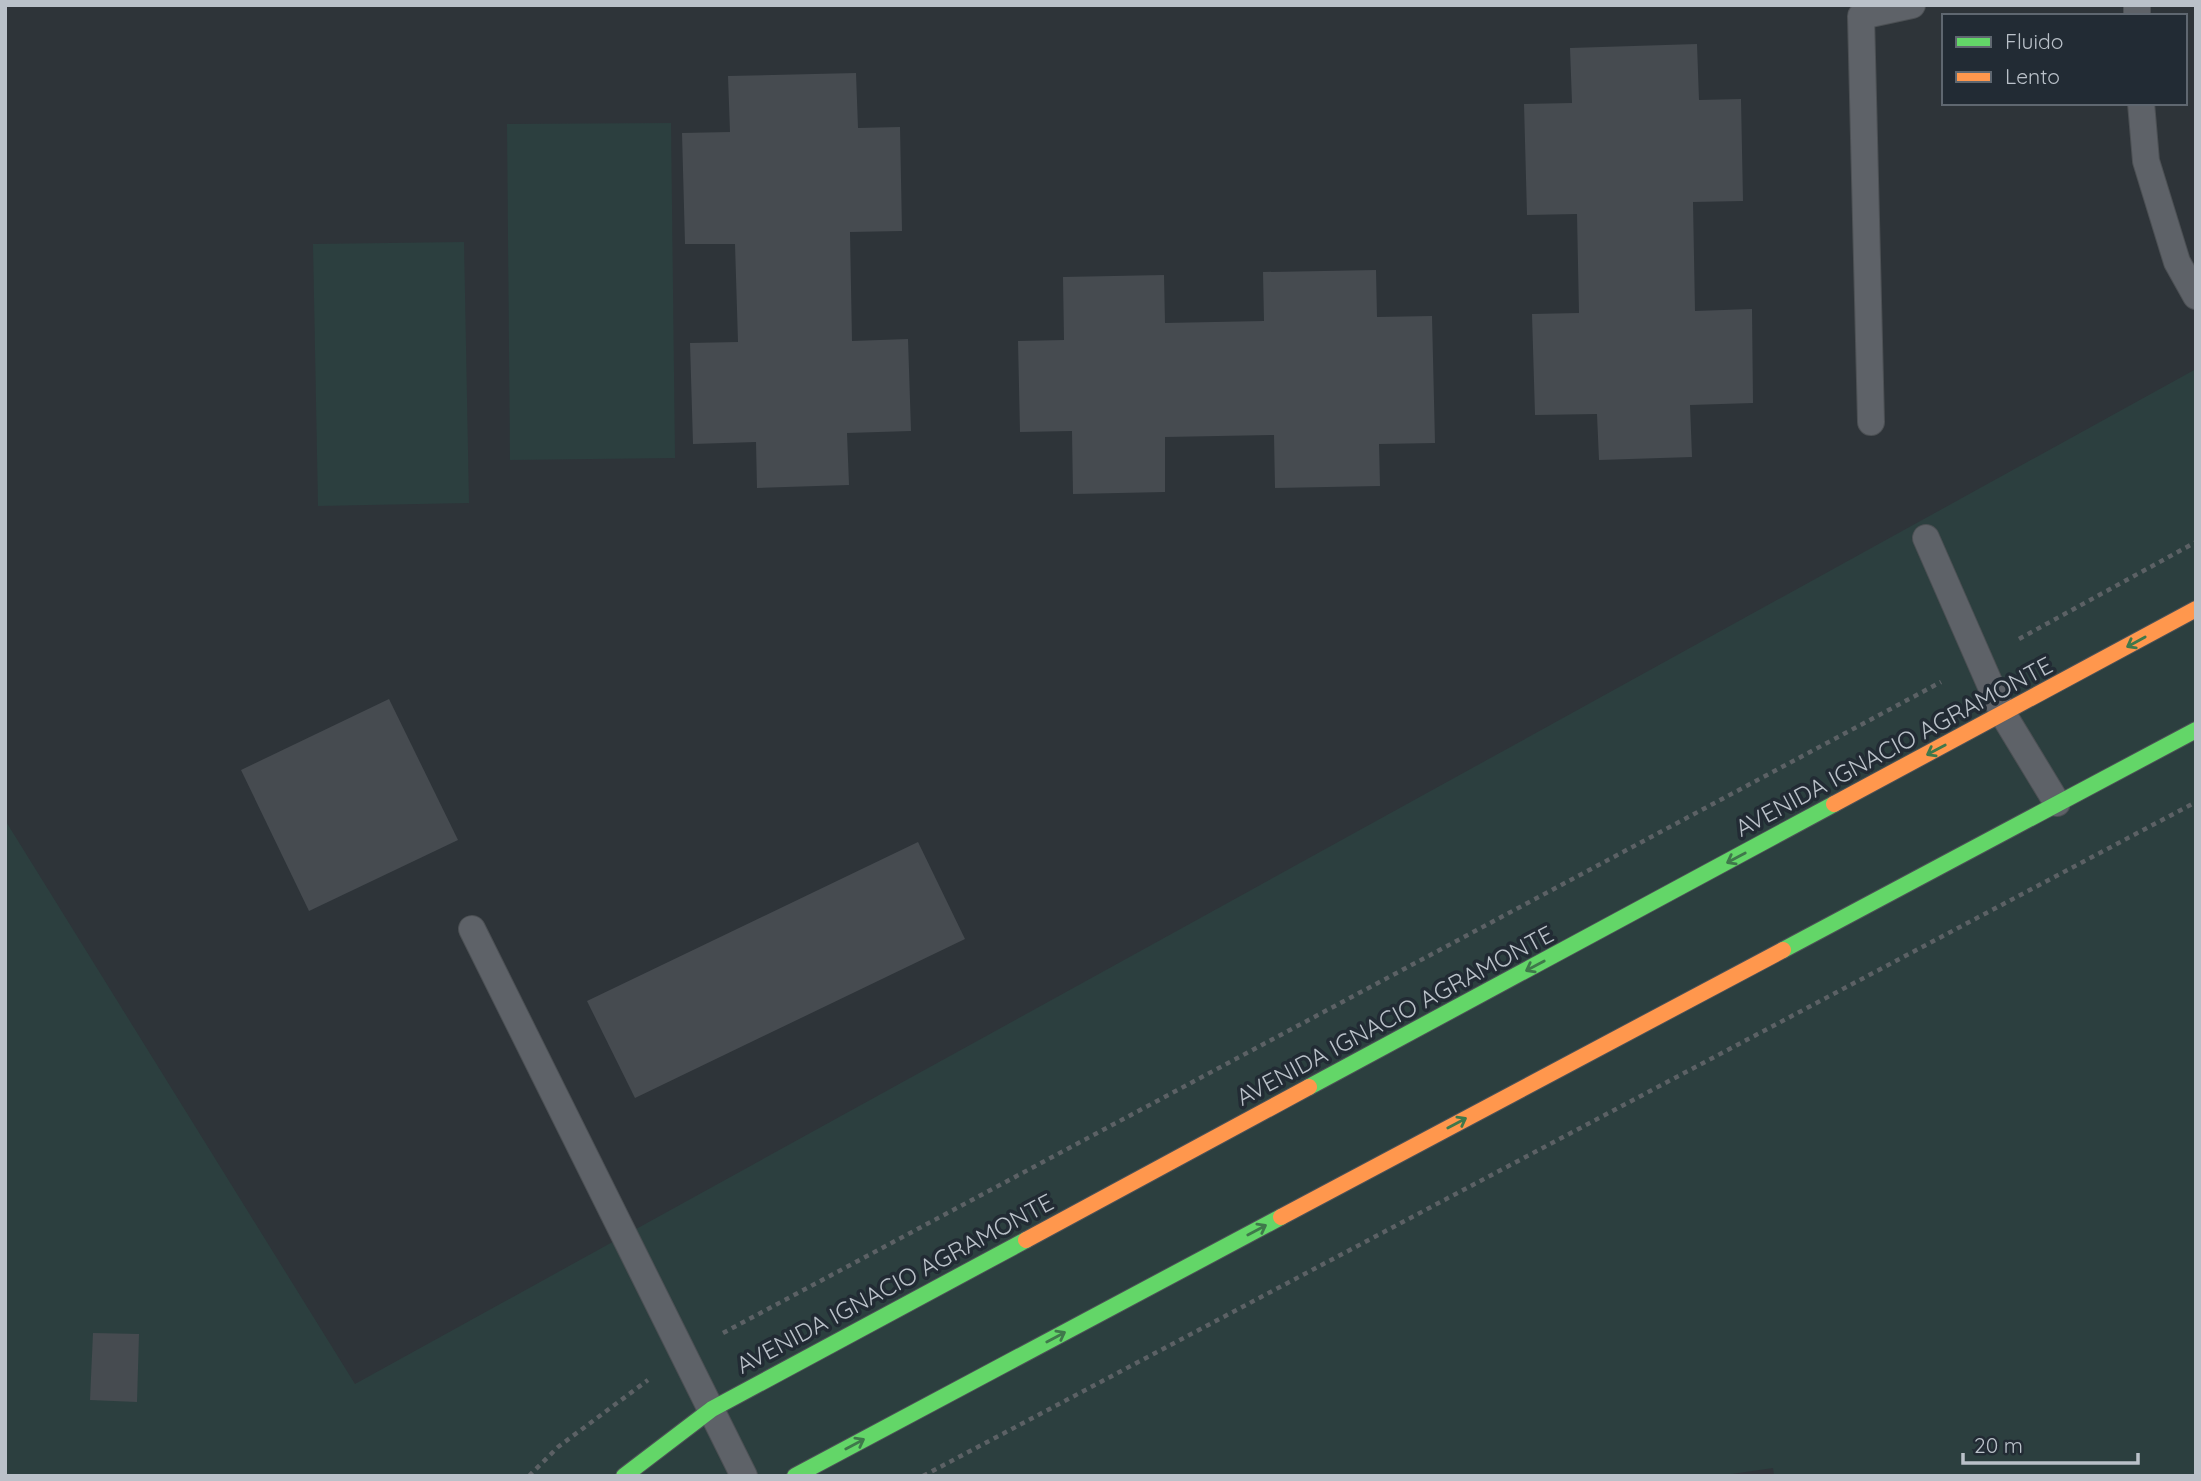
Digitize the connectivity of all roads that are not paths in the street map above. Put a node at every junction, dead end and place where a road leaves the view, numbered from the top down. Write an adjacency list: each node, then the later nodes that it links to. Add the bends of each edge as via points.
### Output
1 (1912, 5): 4 (lane, via 1861,16)
2 (2141, 105): 3 (lane, via 2146,161 2177,262)
3 (2196, 296)
4 (1871, 422)
5 (1926, 538): 7 (lane)
6 (2196, 609): 7 (main road, AVENIDA IGNACIO AGRAMONTE, one-way to 7)
7 (2003, 714): 9 (lane); 11 (main road, AVENIDA IGNACIO AGRAMONTE, one-way to 11)
8 (2196, 730): 9 (main road)
9 (2057, 803): 14 (main road, one-way to 9)
10 (472, 929): 11 (lane)
11 (712, 1409): 12 (main road, AVENIDA IGNACIO AGRAMONTE); 13 (lane)
12 (624, 1476)
13 (744, 1476)
14 (795, 1476)

